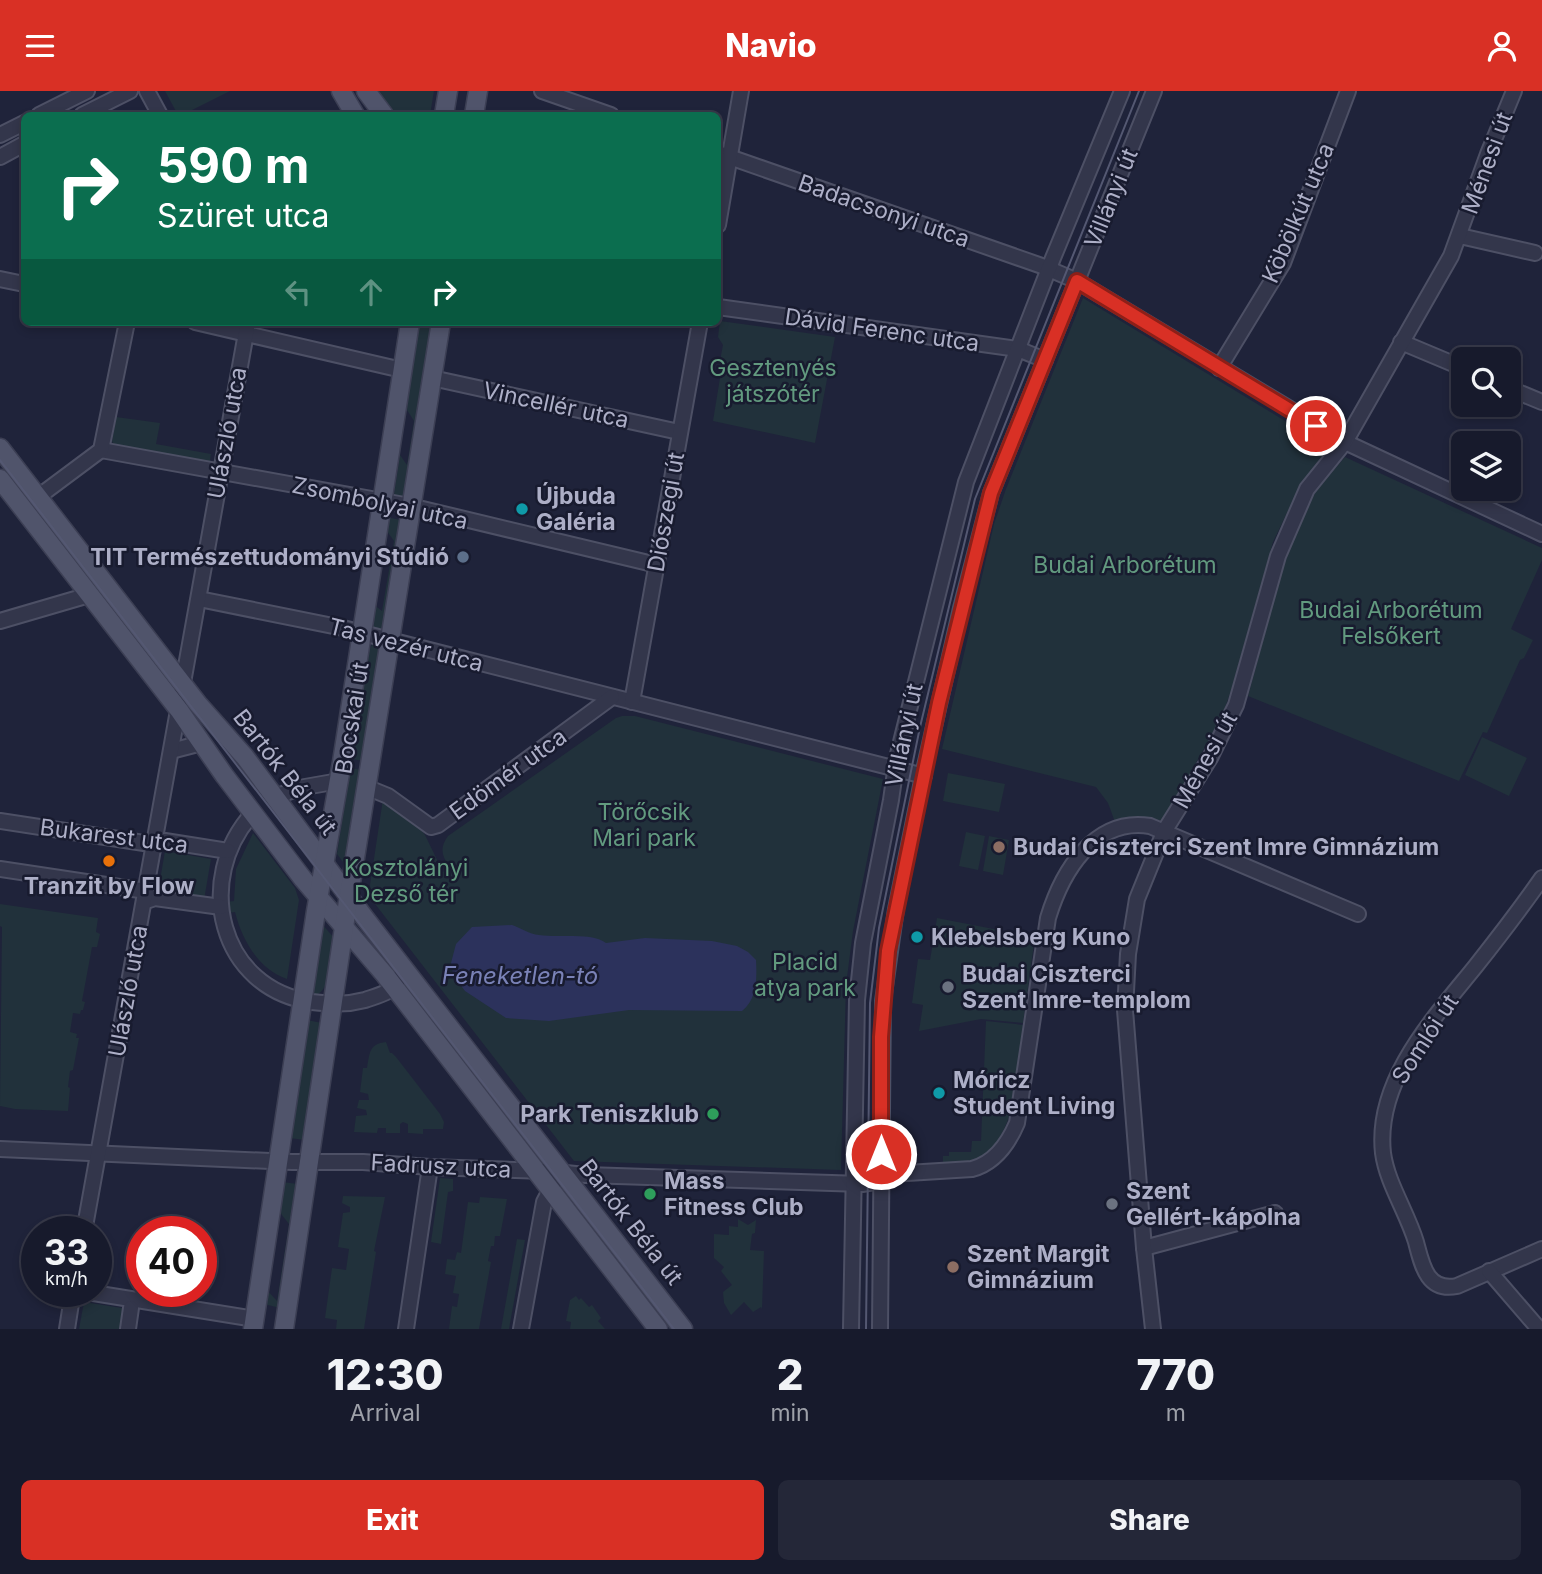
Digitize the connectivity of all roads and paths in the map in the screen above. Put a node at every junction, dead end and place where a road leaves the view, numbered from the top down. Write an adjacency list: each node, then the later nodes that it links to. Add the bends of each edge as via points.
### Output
1 (87, 91): 15 (street)
2 (130, 91): 16 (street)
3 (147, 91): 17 (street)
4 (341, 91): 18 (main road)
5 (366, 91): 19 (main road)
6 (448, 91): 20 (main road)
7 (478, 91): 21 (main road)
8 (542, 91): 14 (street)
9 (741, 91): 26 (street)
10 (1154, 91): 33 (street, Villányi út)
11 (1348, 91): 45 (street, Köbölkút utca, via 1283,263)
12 (1514, 91): 29 (street, Ménesi út)
13 (1117, 93): 31 (street, Villányi út)
14 (562, 94): 22 (street)
15 (45, 112)
16 (88, 112)
17 (158, 112)
18 (353, 112)
19 (382, 112)
20 (444, 112)
21 (474, 112)
22 (604, 112)
23 (21, 124): 24 (street)
24 (0, 135)
25 (21, 146): 27 (street)
26 (723, 156): 28 (street); 31 (street, Badacsonyi utca)
27 (0, 157)
28 (721, 184)
29 (1460, 236): 30 (street, Ménesi út); 41 (street, Ménesi út)
30 (1535, 253)
31 (1049, 268): 33 (street, Badacsonyi utca); 42 (street, Villányi út)
32 (0, 278): 34 (street)
33 (1077, 281): 43 (street, Villányi út); 45 (street, Badacsonyi utca)
34 (21, 283)
35 (721, 307): 42 (street, Dávid Ferenc utca)
36 (126, 326): 53 (street)
37 (409, 326): 46 (main road, Bocskai út)
38 (440, 326): 47 (main road, Bocskai út)
39 (699, 326): 50 (street, Diószegi út)
40 (247, 328): 46 (street); 54 (street, Ulászló utca)
41 (1401, 342): 44 (street); 51 (street, Ménesi út)
42 (1018, 349): 43 (street, Dávid Ferenc utca); 72 (street, Villányi út, via 965,482)
43 (1045, 360): 73 (street, Villányi út, via 991,493)
44 (1451, 364)
45 (1219, 367): 51 (street, Badacsonyi utca)
46 (402, 370): 57 (main road, Bocskai út)
47 (432, 378): 50 (street, Vincellér utca); 58 (main road, Bocskai út)
48 (1521, 393): 49 (street)
49 (1542, 402)
50 (679, 432): 60 (street, Diószegi út)
51 (1345, 442): 59 (street, Badacsonyi utca); 79 (street, Ménesi út, via 1302,499 1278,556 1231,717)
52 (0, 448): 56 (main road, Bartók Béla út)
53 (101, 450): 54 (street, Zsombolyai utca); 56 (street)
54 (220, 471): 57 (street, Zsombolyai utca); 62 (street, Ulászló utca)
55 (0, 479): 61 (main road, Bartók Béla út)
56 (38, 498): 66 (main road, Bartók Béla út)
57 (381, 501): 58 (street, Zsombolyai utca); 64 (main road, Bocskai út)
58 (410, 506): 60 (street, Zsombolyai utca); 65 (main road, Bocskai út)
59 (1542, 534)
60 (657, 565): 68 (street, Diószegi út)
61 (89, 595): 63 (street); 69 (main road, Bartók Béla út)
62 (199, 599): 64 (street, Tas vezér utca); 66 (street, Ulászló utca)
63 (0, 621)
64 (361, 633): 65 (street, Tas vezér utca); 74 (main road, Bocskai út)
65 (389, 640): 67 (street, Tas vezér utca); 75 (main road, Bocskai út)
66 (183, 684): 69 (street, Ulászló utca); 76 (main road, Bartók Béla út)
67 (612, 697): 68 (street, Tas vezér utca); 75 (street, Edömér utca, via 440,824 431,827 388,796)
68 (632, 702): 72 (street)
69 (178, 709): 70 (main road, Bartók Béla út); 71 (street, Ulászló utca)
70 (202, 743): 71 (street); 77 (main road, Bartók Béla út)
71 (171, 751): 80 (street, Ulászló utca)
72 (895, 769): 73 (street); 103 (street, Villányi út, via 859,976)
73 (924, 776): 102 (street, Villányi út, via 885,977)
74 (339, 781): 76 (street, via 299,787); 82 (main road, Bocskai út)
75 (366, 787): 87 (main road, Bocskai út)
76 (275, 797): 82 (main road, Bartók Béla út)
77 (253, 813): 81 (street); 86 (main road, Bartók Béla út)
78 (0, 821): 80 (street, Bukarest utca)
79 (1165, 830): 89 (street, Fadrusz utca); 102 (street, Fadrusz utca, via 1139,824 1103,834 1084,849 1060,888 1048,918 1021,1109 1006,1145 981,1167 895,1174); 107 (street, Ménesi út, via 1137,899 1125,996)
80 (155, 842): 81 (street, Bukarest utca); 85 (street, Ulászló utca)
81 (228, 851): 88 (street)
82 (325, 863): 86 (main road, Bocskai út); 87 (main road, Bartók Béla út); 90 (main road)
83 (0, 869): 85 (street, Bukarest utca)
84 (1542, 878): 109 (street, Somlói út, via 1417,1043 1392,1090 1385,1121 1386,1167 1429,1279 1450,1287)
85 (146, 896): 88 (street, Bukarest utca); 96 (street, Ulászló utca)
86 (318, 896): 90 (main road, Bartók Béla út); 93 (main road, Bocskai út)
87 (348, 896): 90 (main road, Bocskai út); 91 (main road, Bartók Béla út)
88 (221, 907): 93 (street, via 228,935 248,969 282,995)
89 (1358, 914)
90 (344, 925): 92 (main road, Bartók Béla út); 94 (main road, Bocskai út)
91 (400, 964): 92 (street); 101 (main road, Bartók Béla út)
92 (394, 987): 94 (street, via 347,1005); 100 (main road, Bartók Béla út)
93 (303, 1000): 94 (street); 97 (main road, Bocskai út)
94 (332, 1005): 98 (main road, Bocskai út)
95 (0, 1149): 96 (street, Fadrusz utca)
96 (98, 1152): 97 (street, Fadrusz utca); 106 (street, Ulászló utca)
97 (279, 1162): 98 (street, Fadrusz utca); 113 (main road, Bocskai út)
98 (309, 1163): 99 (street, Fadrusz utca); 116 (main road, Bocskai út)
99 (430, 1167): 100 (street, Fadrusz utca); 117 (street)
100 (536, 1170): 101 (street, Fadrusz utca); 104 (main road, Bartók Béla út)
101 (562, 1173): 103 (street, Fadrusz utca); 104 (street); 120 (main road, Bartók Béla út)
102 (881, 1181): 103 (street, Fadrusz utca); 122 (street, Villányi út)
103 (853, 1184): 121 (street, Villányi út)
104 (550, 1189): 118 (street); 119 (main road, Bartók Béla út)
105 (1275, 1213): 107 (street)
106 (87, 1216)
107 (1144, 1248): 123 (street, Ménesi út)
108 (1542, 1249): 109 (street, Somlói út)
109 (1489, 1271): 124 (street)
110 (112, 1297): 113 (street)
111 (70, 1307): 114 (street)
112 (131, 1308): 115 (street)
113 (254, 1324)
114 (67, 1329)
115 (128, 1329)
116 (284, 1329)
117 (406, 1329)
118 (522, 1329)
119 (658, 1329)
120 (683, 1329)
121 (851, 1329)
122 (880, 1329)
123 (1153, 1329)
124 (1539, 1329)

